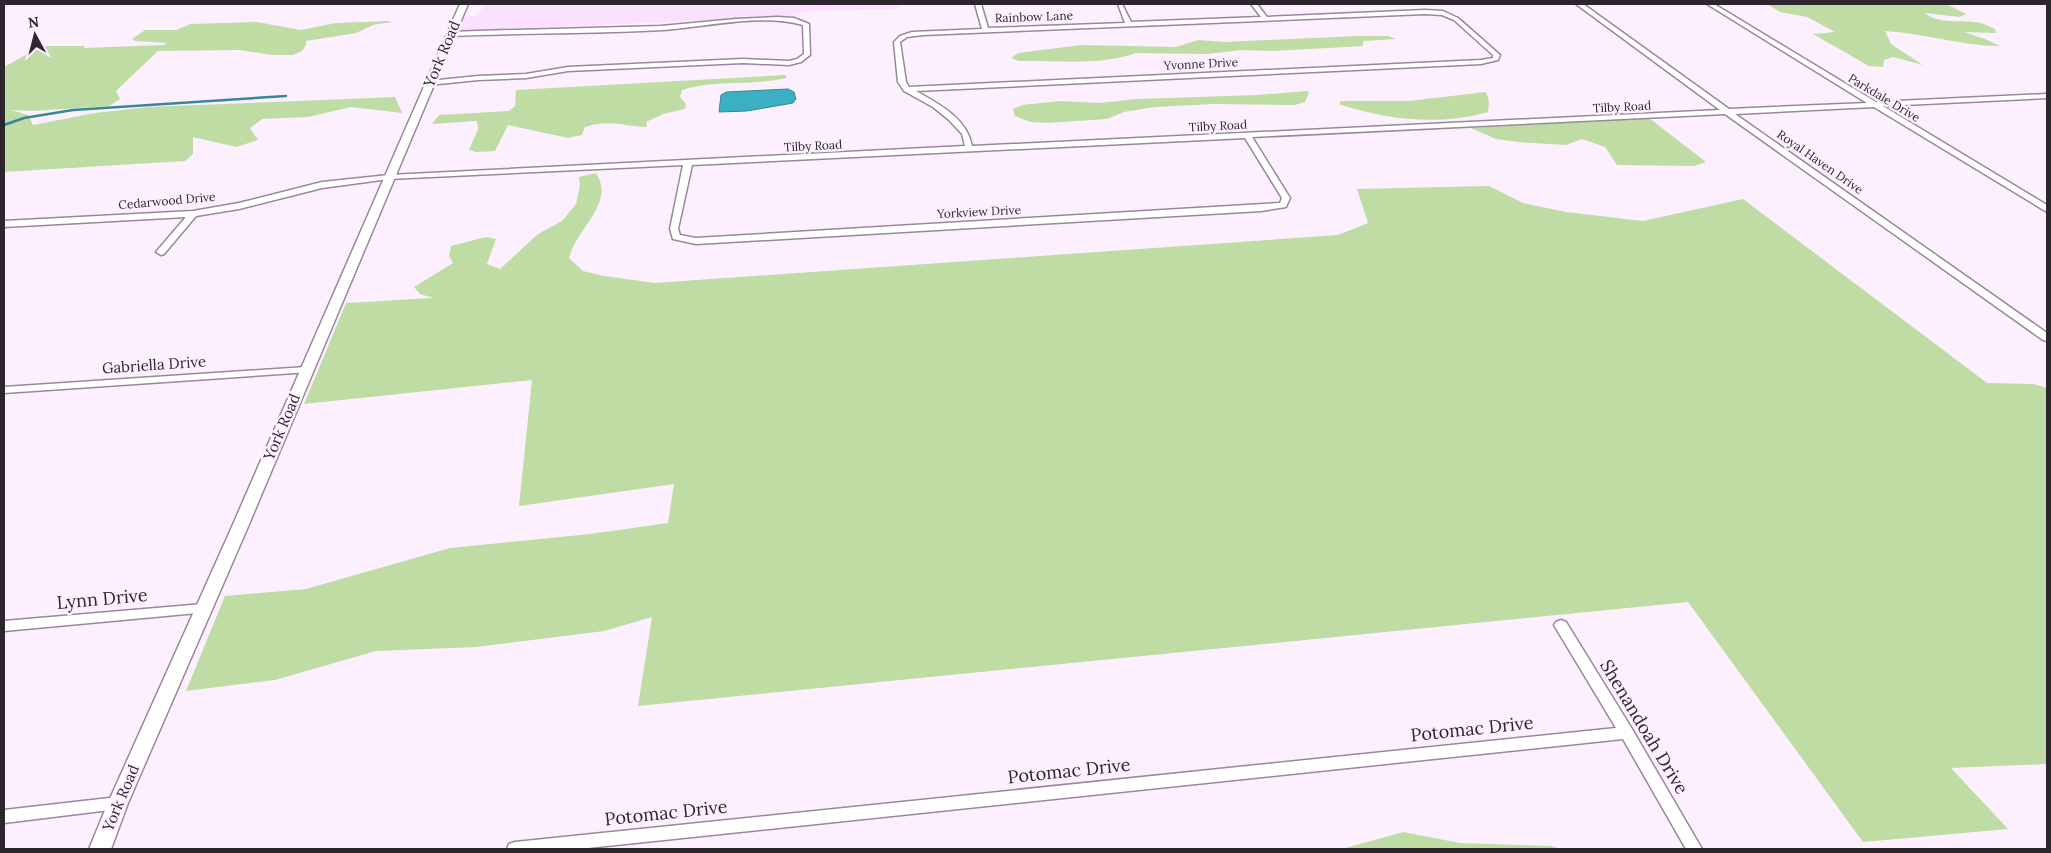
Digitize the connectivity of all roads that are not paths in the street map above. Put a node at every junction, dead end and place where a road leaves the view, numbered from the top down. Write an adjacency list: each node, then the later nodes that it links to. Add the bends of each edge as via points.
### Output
1 (464, 4): 10 (street, York Road)
2 (978, 4): 9 (street)
3 (1254, 4): 7 (street)
4 (1579, 4): 16 (street, Royal Haven Drive)
5 (1710, 4): 15 (street, Parkdale Drive)
6 (1120, 5): 8 (street)
7 (1266, 19): 8 (street, Rainbow Lane); 11 (street, Rainbow Lane, via 1444,13 1456,19 1497,55)
8 (1129, 25): 9 (street, Rainbow Lane)
9 (986, 30): 13 (street, Rainbow Lane, via 899,38 902,82)
10 (451, 34): 12 (street, York Road); 12 (street, via 664,28 709,22 787,20 806,24 807,55 789,63 743,61 568,68 526,76)
11 (1496, 59): 13 (street, Yvonne Drive)
12 (429, 83): 20 (street, York Road)
13 (906, 89): 18 (street, via 952,118 966,134)
14 (2047, 96): 15 (street, Tilby Road)
15 (1874, 105): 16 (street, Tilby Road); 21 (street, Parkdale Drive)
16 (1729, 113): 17 (street, Tilby Road); 25 (street, Royal Haven Drive)
17 (1247, 136): 18 (street, Tilby Road); 19 (street, Yorkview Drive, via 1286,198 1283,206 706,240 676,237 674,229)
18 (969, 149): 19 (street, Tilby Road)
19 (688, 163): 20 (street, Tilby Road)
20 (389, 177): 22 (street, Cedarwood Drive, via 322,185); 26 (street, York Road)
21 (2047, 209)
22 (193, 214): 23 (street, Cedarwood Drive); 24 (street)
23 (4, 224)
24 (161, 252)
25 (2047, 338)
26 (306, 370): 27 (street, Gabriella Drive); 28 (street, York Road)
27 (4, 390)
28 (203, 609): 30 (street, Lynn Drive); 32 (street, York Road)
29 (1561, 625): 31 (street, Shenandoah Drive)
30 (4, 626)
31 (1627, 733): 35 (street, Potomac Drive); 36 (street, Shenandoah Drive)
32 (118, 803): 33 (street); 34 (street, York Road)
33 (4, 817)
34 (100, 849)
35 (515, 849)
36 (1694, 849)

